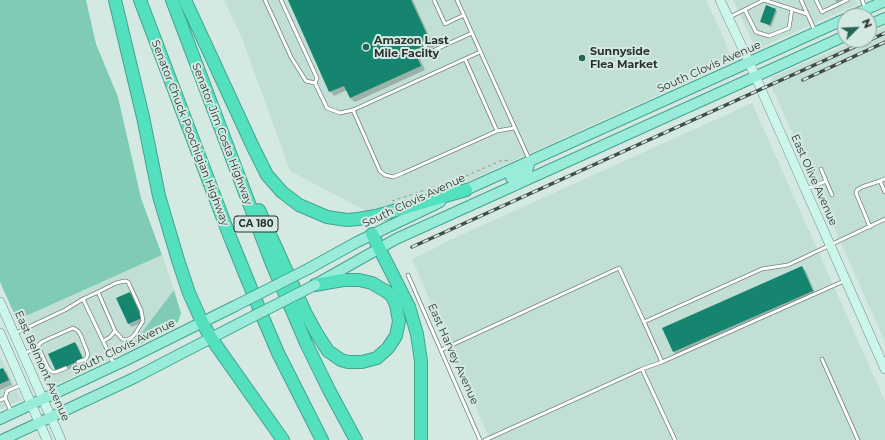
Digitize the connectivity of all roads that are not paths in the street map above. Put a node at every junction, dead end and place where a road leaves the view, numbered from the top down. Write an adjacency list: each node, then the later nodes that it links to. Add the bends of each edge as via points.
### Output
1 (115, 0): 55 (highway, via 159,196 178,260)
2 (140, 0): 86 (highway, Senator Chuck Poochigian Highway / CA 180, via 258,306 278,353)
3 (172, 0): 31 (highway, Senator Jim Costa Highway / CA 180)
4 (185, 0): 39 (highway, via 267,175 294,201 327,217 347,220 376,216)
5 (265, 0): 29 (lane, via 291,57 306,81)
6 (281, 0): 29 (lane, via 317,78)
7 (434, 0): 18 (lane, via 445,24)
8 (457, 0): 18 (lane)
9 (720, 0): 19 (main road, East Olive Avenue)
10 (801, 0): 17 (lane)
11 (816, 0): 12 (lane, via 822,12)
12 (847, 0)
13 (885, 1): 14 (main road)
14 (864, 5)
15 (792, 9): 16 (lane, via 767,0); 16 (lane, via 789,28 769,36 756,32); 17 (lane)
16 (745, 10): 19 (lane)
17 (807, 14): 21 (lane)
18 (464, 15): 22 (lane)
19 (729, 18): 27 (main road, East Olive Avenue)
20 (837, 23): 21 (main road, South Clovis Avenue)
21 (816, 32): 27 (main road, South Clovis Avenue)
22 (472, 33): 24 (lane, via 428,53); 25 (lane)
23 (837, 40): 28 (main road)
24 (424, 43)
25 (480, 52): 26 (lane); 32 (lane)
26 (465, 59): 30 (lane); 33 (lane)
27 (749, 62): 28 (main road, East Olive Avenue); 34 (main road, South Clovis Avenue)
28 (755, 76): 40 (main road, East Olive Avenue); 43 (main road)
29 (315, 83): 30 (lane, via 327,108 340,113)
30 (353, 110): 33 (lane, via 380,171 393,177)
31 (214, 113): 51 (highway, via 305,312 323,344 334,356 348,362 377,358 388,348 396,336 399,321 392,296 372,283 359,280); 87 (highway, Senator Jim Costa Highway / CA 180, via 289,305)
32 (514, 128): 33 (lane); 34 (lane)
33 (497, 131)
34 (530, 161): 39 (main road, South Clovis Avenue); 43 (main road, via 527,171 468,198)
35 (821, 169): 37 (lane)
36 (885, 179): 38 (lane)
37 (826, 181): 40 (lane); 42 (lane)
38 (880, 181): 41 (lane); 45 (lane, via 862,187 856,193)
39 (466, 190): 46 (main road, South Clovis Avenue)
40 (805, 190): 47 (main road, East Olive Avenue)
41 (885, 192)
42 (832, 195)
43 (440, 218): 48 (main road)
44 (885, 218): 45 (lane)
45 (870, 227): 47 (lane)
46 (372, 234): 48 (highway); 55 (main road, South Clovis Avenue, bridge)
47 (830, 246): 50 (main road, East Olive Avenue); 56 (lane, via 788,265 762,269)
48 (379, 247): 51 (main road); 88 (highway, via 409,307 417,334 421,367)
49 (408, 275): 64 (lane, East Harvey Avenue)
50 (846, 280): 68 (lane); 72 (main road, East Olive Avenue)
51 (315, 285): 60 (main road, bridge)
52 (98, 292): 53 (lane); 57 (lane); 57 (lane, via 116,283 128,282 141,310 143,321 131,338 122,339)
53 (82, 299): 59 (lane, via 65,310); 61 (lane)
54 (0, 302): 59 (main road, East Belmont Avenue)
55 (202, 322): 60 (highway); 69 (main road, South Clovis Avenue)
56 (644, 322): 64 (lane, via 619,268); 68 (lane)
57 (115, 331): 61 (lane)
58 (0, 333): 62 (main road)
59 (14, 333): 65 (main road, East Belmont Avenue)
60 (211, 338): 79 (main road); 85 (highway)
61 (103, 341): 69 (lane)
62 (2, 343): 73 (main road)
63 (38, 346): 65 (lane); 67 (lane, via 73,328 81,336 88,354 86,359); 70 (lane, via 52,372)
64 (441, 350): 89 (lane, East Harvey Avenue)
65 (23, 354): 75 (main road, East Belmont Avenue)
66 (822, 359): 92 (lane)
67 (78, 362)
68 (662, 362): 71 (lane)
69 (114, 366): 75 (main road, South Clovis Avenue)
70 (66, 368)
71 (642, 369): 90 (lane); 91 (lane)
72 (885, 369)
73 (23, 384): 74 (lane, via 8,391); 77 (main road)
74 (5, 398): 76 (lane); 78 (lane)
75 (43, 399): 77 (main road, South Clovis Avenue); 79 (main road, East Belmont Avenue)
76 (0, 400)
77 (32, 404): 78 (main road, South Clovis Avenue); 81 (main road)
78 (12, 414): 80 (main road, South Clovis Avenue)
79 (51, 417): 81 (main road); 84 (main road, East Belmont Avenue)
80 (0, 419)
81 (40, 422): 82 (main road); 83 (main road)
82 (2, 440)
83 (47, 440)
84 (61, 440)
85 (283, 440)
86 (322, 440)
87 (356, 440)
88 (421, 440)
89 (480, 440)
90 (485, 440)
91 (675, 440)
92 (858, 440)

